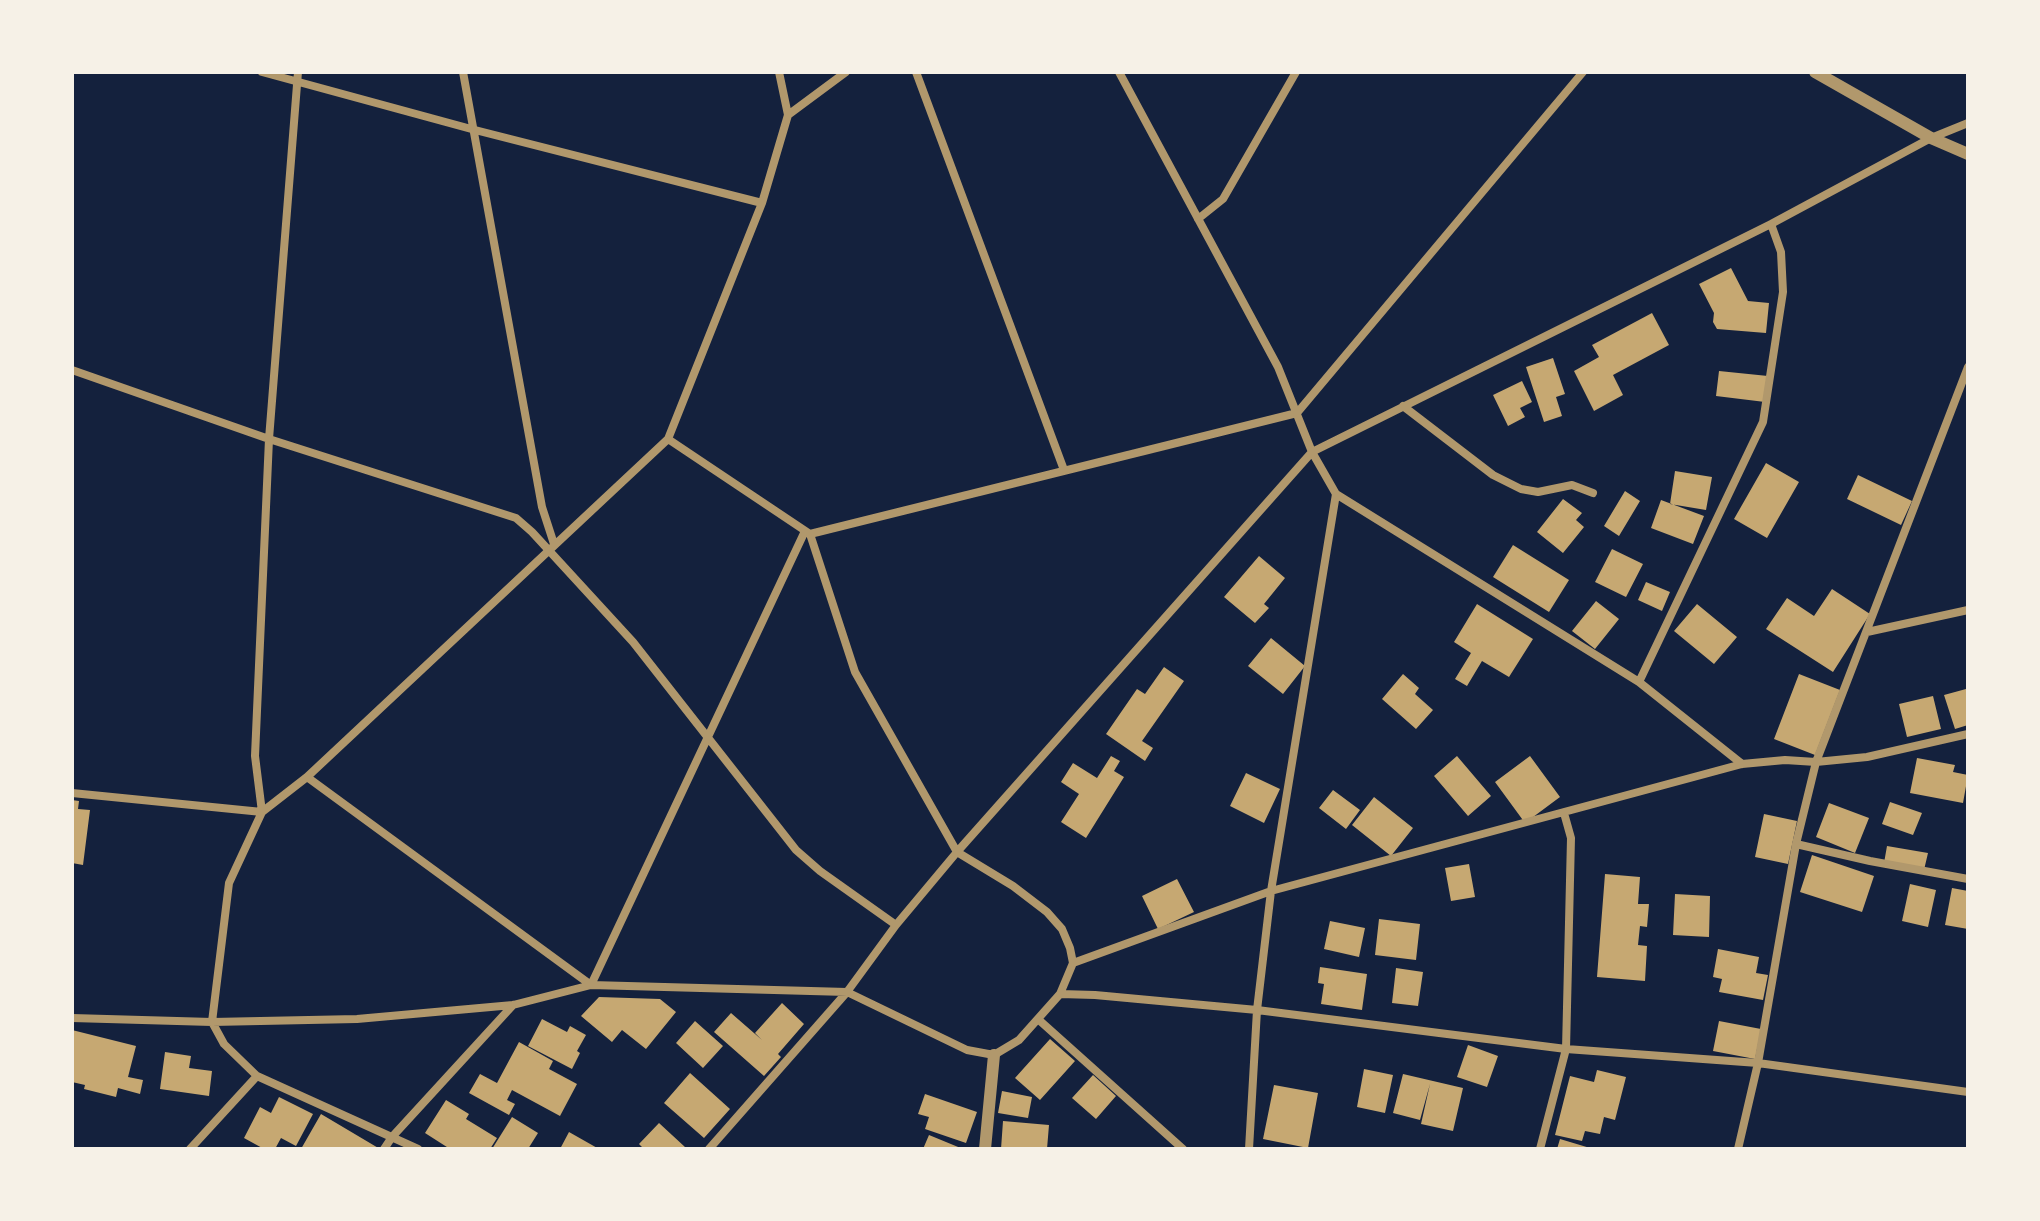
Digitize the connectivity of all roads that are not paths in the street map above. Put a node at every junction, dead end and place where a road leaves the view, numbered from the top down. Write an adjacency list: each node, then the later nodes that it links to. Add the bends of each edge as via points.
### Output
1 (262, 72): 10 (street)
2 (463, 72): 13 (street)
3 (779, 72): 11 (street)
4 (846, 72): 11 (street)
5 (916, 72): 26 (street)
6 (1119, 72): 17 (street)
7 (1296, 72): 17 (street, via 1223,199)
8 (1583, 72): 22 (street)
9 (1815, 72): 14 (street)
10 (298, 76): 13 (street); 23 (street)
11 (788, 115): 16 (street)
12 (1968, 123): 14 (street)
13 (475, 130): 16 (street); 30 (street)
14 (1931, 138): 15 (street); 18 (street)
15 (1968, 154)
16 (762, 203): 24 (street)
17 (1198, 219): 22 (street)
18 (1771, 224): 21 (street); 33 (street, via 1781,252 1783,292 1763,422)
19 (1968, 367): 32 (street)
20 (72, 370): 23 (street)
21 (1403, 406): 25 (street); 27 (street, via 1493,475 1521,489 1538,492 1572,485)
22 (1297, 413): 25 (street); 26 (street)
23 (269, 439): 30 (street, via 516,518); 40 (street, via 255,756)
24 (668, 439): 29 (street); 30 (street)
25 (1312, 452): 28 (street); 43 (street)
26 (1064, 470): 29 (street)
27 (1593, 493)
28 (1336, 494): 33 (street); 45 (street)
29 (807, 533): 35 (street); 43 (street, via 855,672)
30 (551, 547): 35 (street); 38 (street)
31 (1968, 610): 32 (street)
32 (1867, 632): 36 (street)
33 (1639, 682): 37 (street)
34 (1968, 734): 36 (street, via 1867,757)
35 (707, 737): 46 (street, via 796,850); 48 (street)
36 (1816, 762): 37 (street); 42 (street)
37 (1742, 764): 41 (street)
38 (307, 777): 40 (street); 48 (street)
39 (72, 793): 40 (street)
40 (262, 812): 55 (street, via 229,883)
41 (1564, 813): 45 (street); 56 (street, via 1571,838)
42 (1796, 844): 44 (street); 58 (street)
43 (957, 852): 46 (street); 47 (street, via 1047,912 1062,929)
44 (1968, 879)
45 (1271, 891): 47 (street); 52 (street)
46 (896, 925): 49 (street)
47 (1073, 963): 50 (street)
48 (591, 985): 49 (street); 51 (street)
49 (847, 992): 57 (street, via 967,1050); 65 (street)
50 (1060, 994): 52 (street); 54 (street)
51 (513, 1005): 55 (street, via 357,1019); 61 (street)
52 (1257, 1010): 56 (street); 68 (street)
53 (72, 1018): 55 (street)
54 (1039, 1020): 57 (street); 67 (street)
55 (212, 1022): 59 (street, via 224,1044)
56 (1566, 1049): 58 (street); 69 (street)
57 (994, 1055): 66 (street)
58 (1758, 1063): 60 (street); 70 (street)
59 (257, 1076): 61 (street); 62 (street)
60 (1968, 1092)
61 (392, 1137): 63 (street); 64 (street)
62 (190, 1149)
63 (384, 1149)
64 (418, 1149)
65 (709, 1149)
66 (985, 1149)
67 (1183, 1149)
68 (1249, 1149)
69 (1540, 1149)
70 (1738, 1149)

